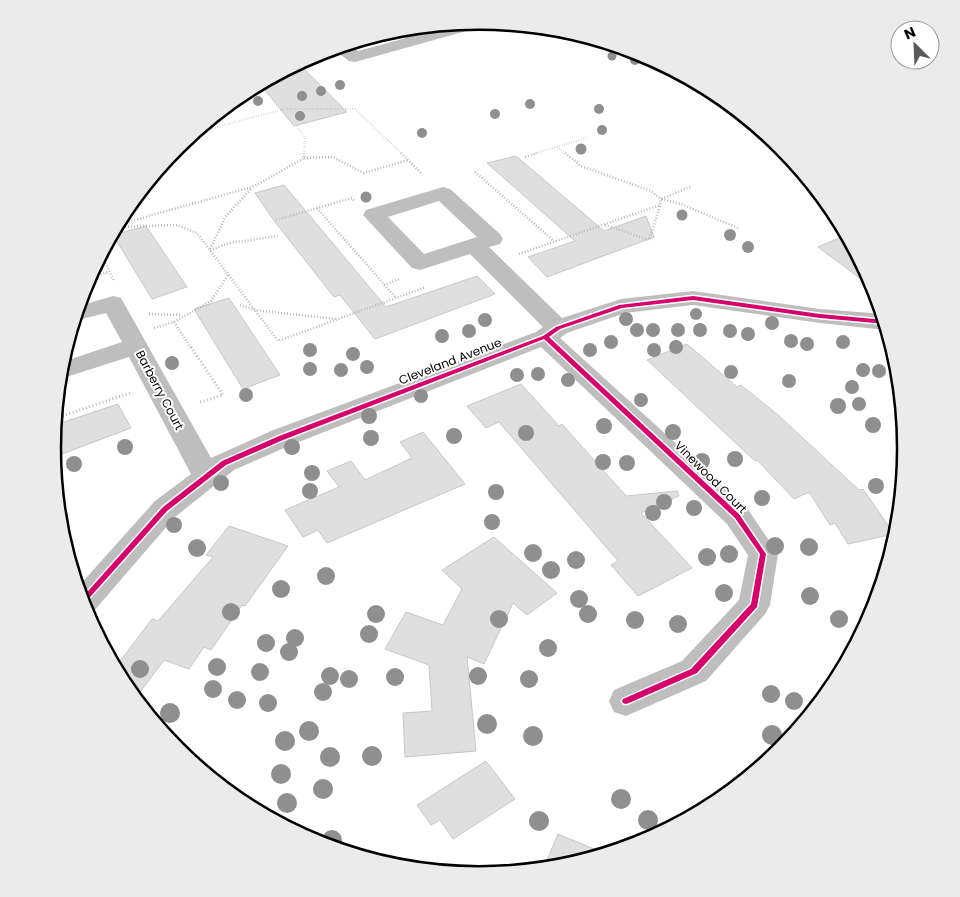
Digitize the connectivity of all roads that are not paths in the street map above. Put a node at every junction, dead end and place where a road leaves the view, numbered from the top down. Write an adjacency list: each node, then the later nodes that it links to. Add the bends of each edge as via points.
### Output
1 (448, 31): 3 (street)
2 (413, 36): 3 (street)
3 (419, 40): 4 (street, via 355,57)
4 (347, 51)
5 (474, 245): 5 (street, via 492,239 443,193 374,214 420,263); 8 (street, Vinewood Court)
6 (85, 311): 9 (street, Barberry Court, via 113,303)
7 (878, 321): 8 (street, Cleveland Avenue, via 693,298 621,306)
8 (551, 332): 11 (street, Cleveland Avenue, via 281,438 224,464); 13 (street, Vinewood Court, via 737,516 763,554 754,605 694,671)
9 (133, 341): 10 (street); 11 (street, Barberry Court)
10 (70, 366)
11 (207, 477): 12 (street, Cleveland Avenue, via 165,509)
12 (88, 596)
13 (626, 701)

